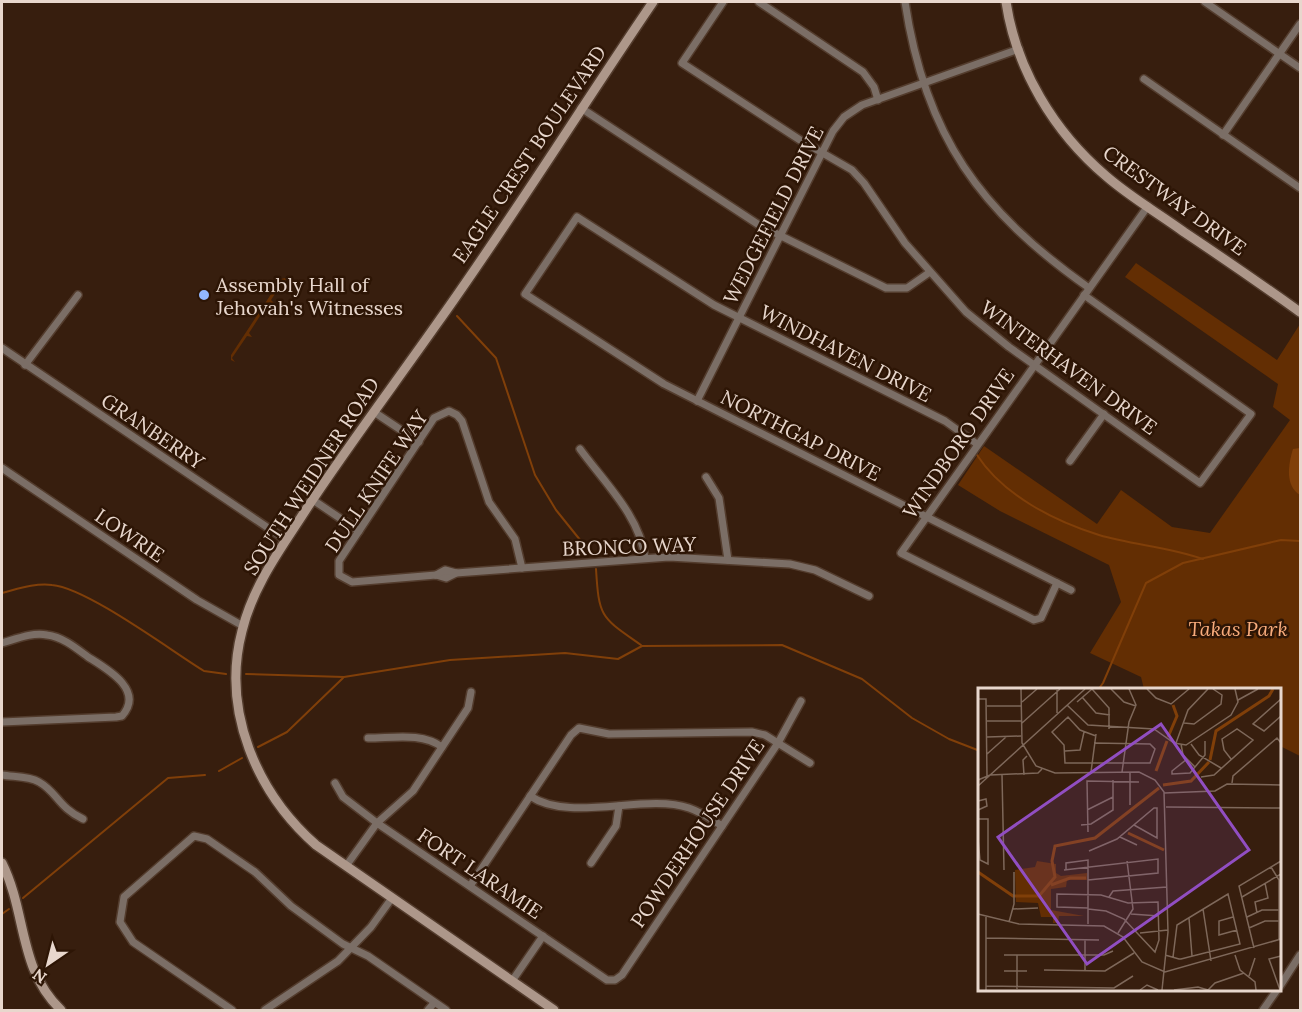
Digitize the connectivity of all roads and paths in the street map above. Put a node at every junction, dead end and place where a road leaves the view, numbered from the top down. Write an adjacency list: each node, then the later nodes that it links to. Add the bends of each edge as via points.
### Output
1 (653, 2): 14 (main road, EAGLE CREST BOULEVARD)
2 (723, 2): 16 (street, WINTERHAVEN DRIVE, via 682,63)
3 (759, 2): 13 (street, via 863,72)
4 (906, 2): 12 (street, via 911,41)
5 (1006, 2): 8 (main road, CRESTWAY DRIVE)
6 (1204, 2): 9 (street)
7 (1300, 24): 9 (street)
8 (1019, 49): 12 (street, WEDGEFIELD DRIVE); 18 (main road, CRESTWAY DRIVE, via 1029,77 1068,138 1107,177)
9 (1280, 53): 10 (street); 15 (street)
10 (1300, 68)
11 (1144, 79): 15 (street)
12 (923, 84): 13 (street, WEDGEFIELD DRIVE); 21 (street, via 955,151 997,212 1027,242)
13 (878, 100): 16 (street, WEDGEFIELD DRIVE, via 844,117)
14 (581, 108): 19 (street, via 728,206); 27 (main road, EAGLE CREST BOULEVARD)
15 (1223, 135): 17 (street)
16 (823, 152): 19 (street, WEDGEFIELD DRIVE); 20 (street, WINTERHAVEN DRIVE, via 858,176)
17 (1300, 188)
18 (1148, 206): 21 (street, WINDBORO DRIVE); 25 (main road, CRESTWAY DRIVE)
19 (781, 236): 20 (street, via 886,288 907,288); 26 (street, WEDGEFIELD DRIVE)
20 (930, 272): 30 (street, WINTERHAVEN DRIVE, via 966,312)
21 (1089, 288): 24 (street, WINDBORO DRIVE)
22 (78, 294): 29 (street)
23 (525, 294): 26 (street, WINDHAVEN DRIVE, via 577,217 690,291); 31 (street, NORTHGAP DRIVE, via 636,368)
24 (1084, 295): 30 (street, WINDBORO DRIVE); 33 (street, WINTERHAVEN DRIVE, via 1251,414 1200,483)
25 (1300, 312)
26 (739, 318): 31 (street, WEDGEFIELD DRIVE); 35 (street, WINDHAVEN DRIVE, via 945,421)
27 (436, 326): 32 (main road, SOUTH WEIDNER ROAD)
28 (2, 348): 29 (street, GRANBERRY)
29 (25, 365): 43 (street, GRANBERRY)
30 (1034, 365): 33 (street, WINTERHAVEN DRIVE); 35 (street, WINDBORO DRIVE)
31 (697, 401): 41 (street, NORTHGAP DRIVE)
32 (374, 412): 34 (street); 40 (main road, SOUTH WEIDNER ROAD)
33 (1104, 414): 37 (street)
34 (418, 442): 42 (street, DULL KNIFE WAY); 46 (street, DULL KNIFE WAY, via 434,418 449,411 457,415 489,502 515,539)
35 (977, 444): 41 (street, WINDBORO DRIVE)
36 (580, 449): 44 (street, via 631,518)
37 (1070, 461)
38 (2, 468): 51 (street, LOWRIE, via 197,600)
39 (706, 477): 45 (street, via 719,498)
40 (313, 500): 42 (street); 43 (main road, SOUTH WEIDNER ROAD)
41 (925, 518): 48 (street, NORTHGAP DRIVE); 48 (street, WINDBORO DRIVE, via 901,553 1034,620 1041,618)
42 (359, 531): 47 (street, DULL KNIFE WAY, via 339,561)
43 (286, 540): 51 (main road, SOUTH WEIDNER ROAD, via 267,570)
44 (645, 558): 45 (street, BRONCO WAY); 46 (street, BRONCO WAY)
45 (728, 560): 50 (street, BRONCO WAY, via 802,566)
46 (522, 568): 47 (street, BRONCO WAY, via 456,573 446,578 436,575 352,582)
47 (339, 575)
48 (1057, 583): 49 (street, NORTHGAP DRIVE)
49 (1071, 590)
50 (869, 596)
51 (243, 626): 69 (main road, SOUTH WEIDNER ROAD, via 236,682 243,731 254,764 267,790 298,829)
52 (2, 643): 55 (street, via 39,634 54,636 123,682 128,705 122,716)
53 (471, 692): 58 (street, via 468,708)
54 (801, 700): 57 (street, POWDERHOUSE DRIVE)
55 (2, 722)
56 (368, 738): 58 (street, via 422,738)
57 (778, 743): 59 (street); 62 (street, via 752,732 609,734 579,728); 66 (street, POWDERHOUSE DRIVE)
58 (442, 747): 65 (street, via 413,790)
59 (810, 763)
60 (2, 775): 64 (street, via 36,780 67,811)
61 (335, 783): 65 (street, FORT LARAMIE, via 343,797)
62 (530, 796): 63 (street, via 557,807); 70 (street)
63 (619, 806): 66 (street, via 688,807); 68 (street, via 616,826)
64 (83, 819)
65 (377, 823): 69 (street); 70 (street, FORT LARAMIE)
66 (722, 826): 75 (street, POWDERHOUSE DRIVE)
67 (2, 863): 80 (main road, via 14,892 27,954 44,990)
68 (591, 863)
69 (346, 866): 71 (main road, SOUTH WEIDNER ROAD)
70 (470, 886): 72 (street, FORT LARAMIE)
71 (392, 898): 73 (street); 76 (main road, SOUTH WEIDNER ROAD)
72 (543, 936): 75 (street, FORT LARAMIE, via 607,980); 76 (street)
73 (352, 948): 79 (street); 81 (street, via 282,899 255,872 199,836 189,839 124,897 120,922 133,942); 82 (street)
74 (1300, 955): 77 (street)
75 (615, 980)
76 (512, 981): 85 (main road, SOUTH WEIDNER ROAD)
77 (1281, 984)
78 (1276, 991): 86 (street)
79 (434, 1003): 83 (street); 84 (street)
80 (61, 1011)
81 (232, 1011)
82 (265, 1011)
83 (428, 1011)
84 (446, 1011)
85 (554, 1011)
86 (1263, 1011)

